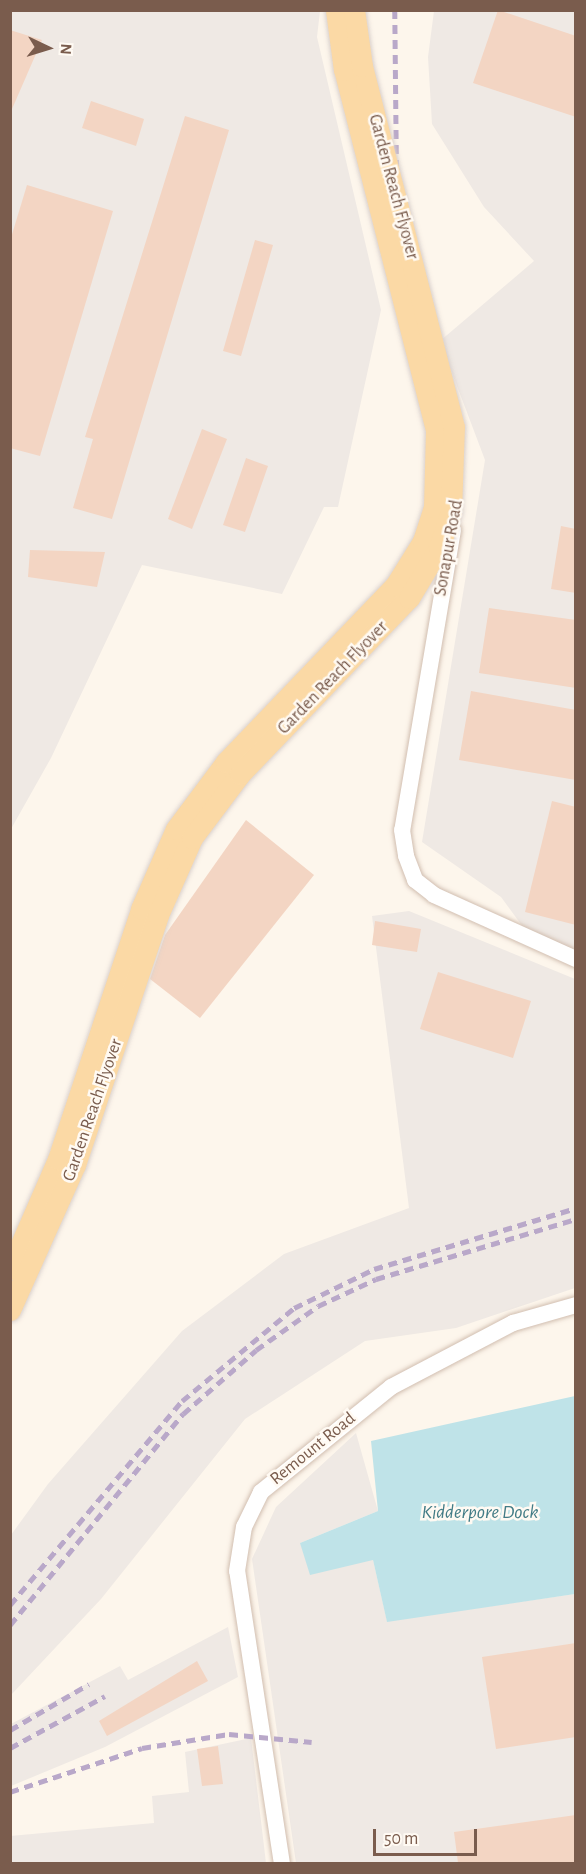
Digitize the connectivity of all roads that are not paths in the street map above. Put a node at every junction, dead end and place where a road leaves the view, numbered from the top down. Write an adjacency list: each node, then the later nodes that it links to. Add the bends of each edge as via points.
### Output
1 (339, 10): 3 (street, Sonapur Road, via 381,197 455,452 459,494 402,830 406,856 415,880 434,895); 4 (main road, Garden Reach Flyover, bridge, via 344,70 436,430 434,507 419,549 395,586 226,762 176,829 141,909 58,1159)
2 (354, 10): 6 (main road, Garden Reach Flyover, bridge, via 362,66 454,427 452,511 431,565 409,598 240,774 192,838 158,915 57,1212)
3 (576, 959)
4 (10, 1269)
5 (576, 1305): 7 (street, Remount Road, via 513,1323 391,1387 261,1492 244,1527 237,1571)
6 (10, 1310)
7 (282, 1863)

